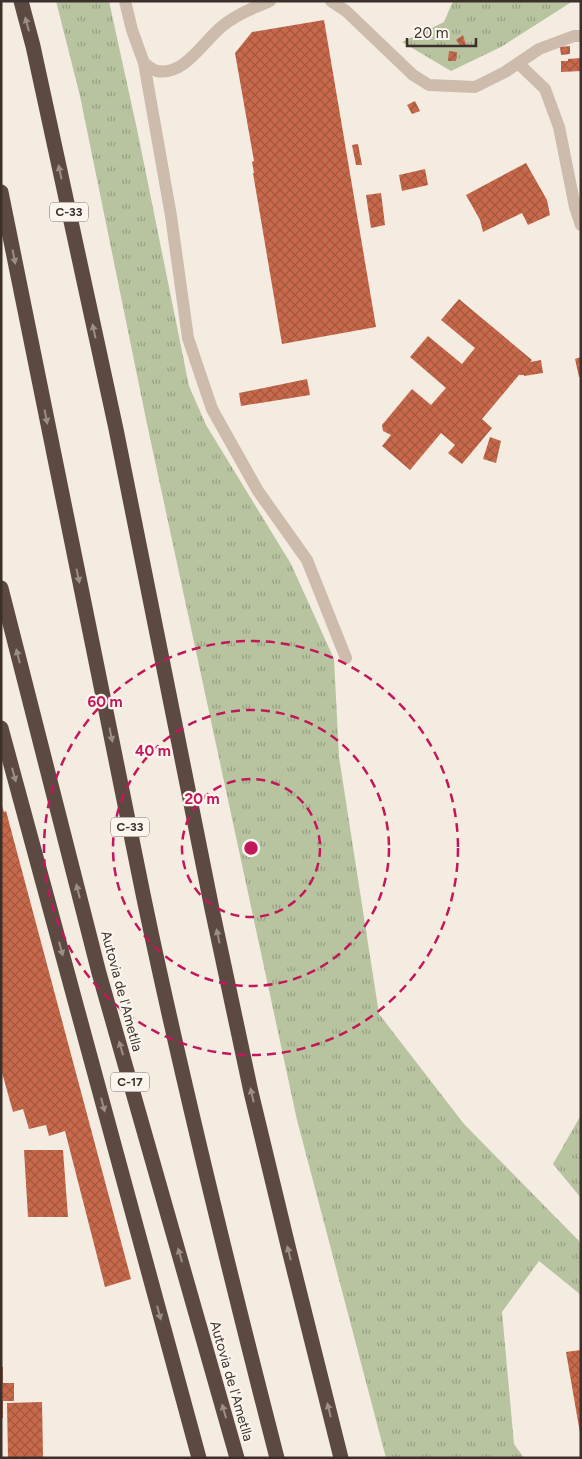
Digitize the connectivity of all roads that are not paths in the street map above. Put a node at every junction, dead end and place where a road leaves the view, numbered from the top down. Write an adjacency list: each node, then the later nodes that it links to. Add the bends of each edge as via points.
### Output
1 (21, 1): 16 (highway, C-33, one-way to 1, via 249,1083 114,420)
2 (124, 1): 6 (lane)
3 (270, 1): 6 (lane, via 220,28 192,58 170,70 156,70)
4 (331, 1): 7 (lane, via 346,11 413,75 429,85 474,87)
5 (581, 36): 7 (lane, via 539,49)
6 (144, 63): 11 (lane, via 172,216 188,338 212,410 258,491 307,560)
7 (518, 63): 9 (lane, via 545,89 559,128)
8 (1, 192): 15 (highway, C-33, one-way to 15, via 151,933 226,1258)
9 (581, 225)
10 (1, 588): 14 (highway, Autovia de l'Ametlla / C-17, one-way to 10, via 100,973)
11 (346, 658)
12 (1, 728): 13 (highway, C-17, one-way to 13)
13 (198, 1458)
14 (238, 1458)
15 (277, 1458)
16 (341, 1458)

